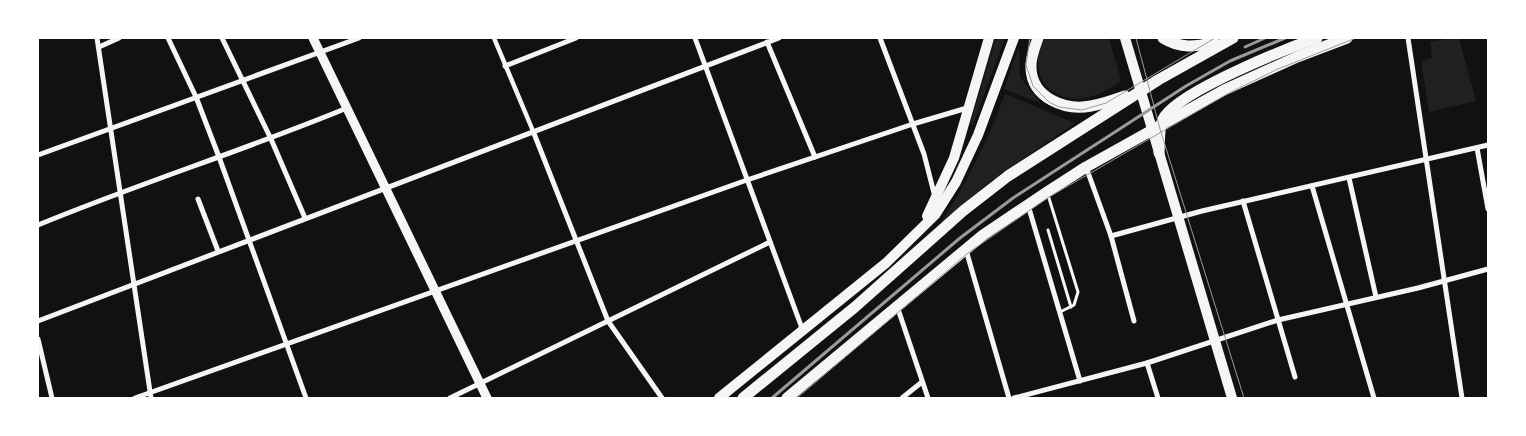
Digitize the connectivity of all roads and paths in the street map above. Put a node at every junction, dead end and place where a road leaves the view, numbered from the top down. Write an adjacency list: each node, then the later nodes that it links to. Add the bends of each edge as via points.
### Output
1 (97, 38): 22 (street)
2 (120, 38): 22 (street)
3 (168, 38): 28 (street)
4 (222, 38): 26 (street)
5 (313, 38): 23 (street)
6 (358, 38): 23 (street)
7 (494, 38): 25 (street)
8 (576, 38): 25 (street)
9 (695, 38): 24 (street)
10 (779, 38): 21 (street)
11 (880, 38): 31 (street)
12 (988, 38): 30 (main road)
13 (1014, 38): 59 (main road, via 965,165 942,206)
14 (1038, 38): 27 (main road, via 1031,61 1032,76 1039,89 1052,101 1068,107 1092,106)
15 (1125, 38): 37 (main road)
16 (1164, 38): 17 (main road, via 1188,47)
17 (1232, 38): 27 (main road)
18 (1317, 38): 37 (main road, via 1235,72 1173,108 1161,125)
19 (1347, 38): 42 (main road, via 1240,82)
20 (1408, 38): 41 (street)
21 (767, 42): 24 (street); 40 (street)
22 (98, 46): 32 (street)
23 (320, 52): 26 (street); 29 (street)
24 (705, 65): 33 (street); 44 (street)
25 (505, 66): 33 (street)
26 (243, 80): 28 (street); 34 (street)
27 (1138, 92): 94 (main road, via 988,191 883,284)
28 (196, 97): 32 (street); 39 (street)
29 (347, 108): 34 (street); 46 (street)
30 (969, 108): 31 (street); 50 (main road, via 954,158)
31 (913, 124): 40 (street); 50 (street)
32 (111, 128): 38 (street); 47 (street)
33 (533, 131): 46 (street); 60 (street)
34 (271, 139): 39 (street); 54 (street)
35 (1488, 145): 36 (street)
36 (1477, 148): 41 (street); 53 (street)
37 (1159, 153): 79 (main road)
38 (38, 155)
39 (219, 156): 47 (street); 58 (street)
40 (815, 157): 44 (street)
41 (1425, 160): 43 (street); 65 (street)
42 (1086, 167): 48 (main road); 57 (street)
43 (1349, 178): 45 (street); 68 (street)
44 (747, 180): 60 (street); 61 (street)
45 (1312, 186): 51 (street); 69 (street)
46 (385, 187): 54 (street); 67 (street)
47 (119, 192): 55 (street); 66 (street)
48 (1047, 192): 52 (main road); 71 (lane, via 1078,292 1077,301)
49 (198, 199): 63 (street)
50 (936, 200): 59 (main road)
51 (1243, 201): 57 (street); 74 (street)
52 (1028, 205): 62 (main road); 72 (street)
53 (1488, 209)
54 (305, 218): 58 (street)
55 (38, 226)
56 (1048, 230): 71 (lane)
57 (1110, 236): 73 (street)
58 (249, 240): 63 (street); 80 (street)
59 (911, 240): 77 (main road)
60 (577, 242): 67 (street); 76 (street)
61 (770, 242): 76 (street); 77 (street)
62 (966, 249): 70 (main road); 98 (street)
63 (218, 251): 66 (street)
64 (1488, 269): 65 (street)
65 (1444, 281): 68 (street); 103 (street)
66 (133, 284): 75 (street); 86 (street)
67 (436, 292): 80 (street); 85 (street)
68 (1376, 297): 69 (street)
69 (1347, 304): 74 (street); 102 (street)
70 (897, 306): 84 (street); 95 (main road)
71 (1071, 307): 72 (lane)
72 (1060, 312): 83 (street)
73 (1134, 320)
74 (1278, 320): 79 (street); 82 (street)
75 (38, 321)
76 (608, 322): 85 (street); 92 (street)
77 (803, 331): 93 (main road)
78 (38, 340): 87 (street)
79 (1215, 341): 81 (street); 101 (main road)
80 (288, 345): 86 (street); 89 (street)
81 (1147, 363): 83 (street); 100 (street)
82 (1295, 377)
83 (1080, 381): 99 (street)
84 (922, 382): 96 (street); 97 (street)
85 (480, 384): 90 (street); 91 (street)
86 (151, 396): 88 (street)
87 (52, 398)
88 (135, 398)
89 (306, 398)
90 (450, 398)
91 (486, 398)
92 (662, 398)
93 (719, 398)
94 (743, 398)
95 (787, 398)
96 (902, 398)
97 (928, 398)
98 (1009, 398)
99 (1014, 398)
100 (1158, 398)
101 (1232, 398)
102 (1374, 398)
103 (1462, 398)

